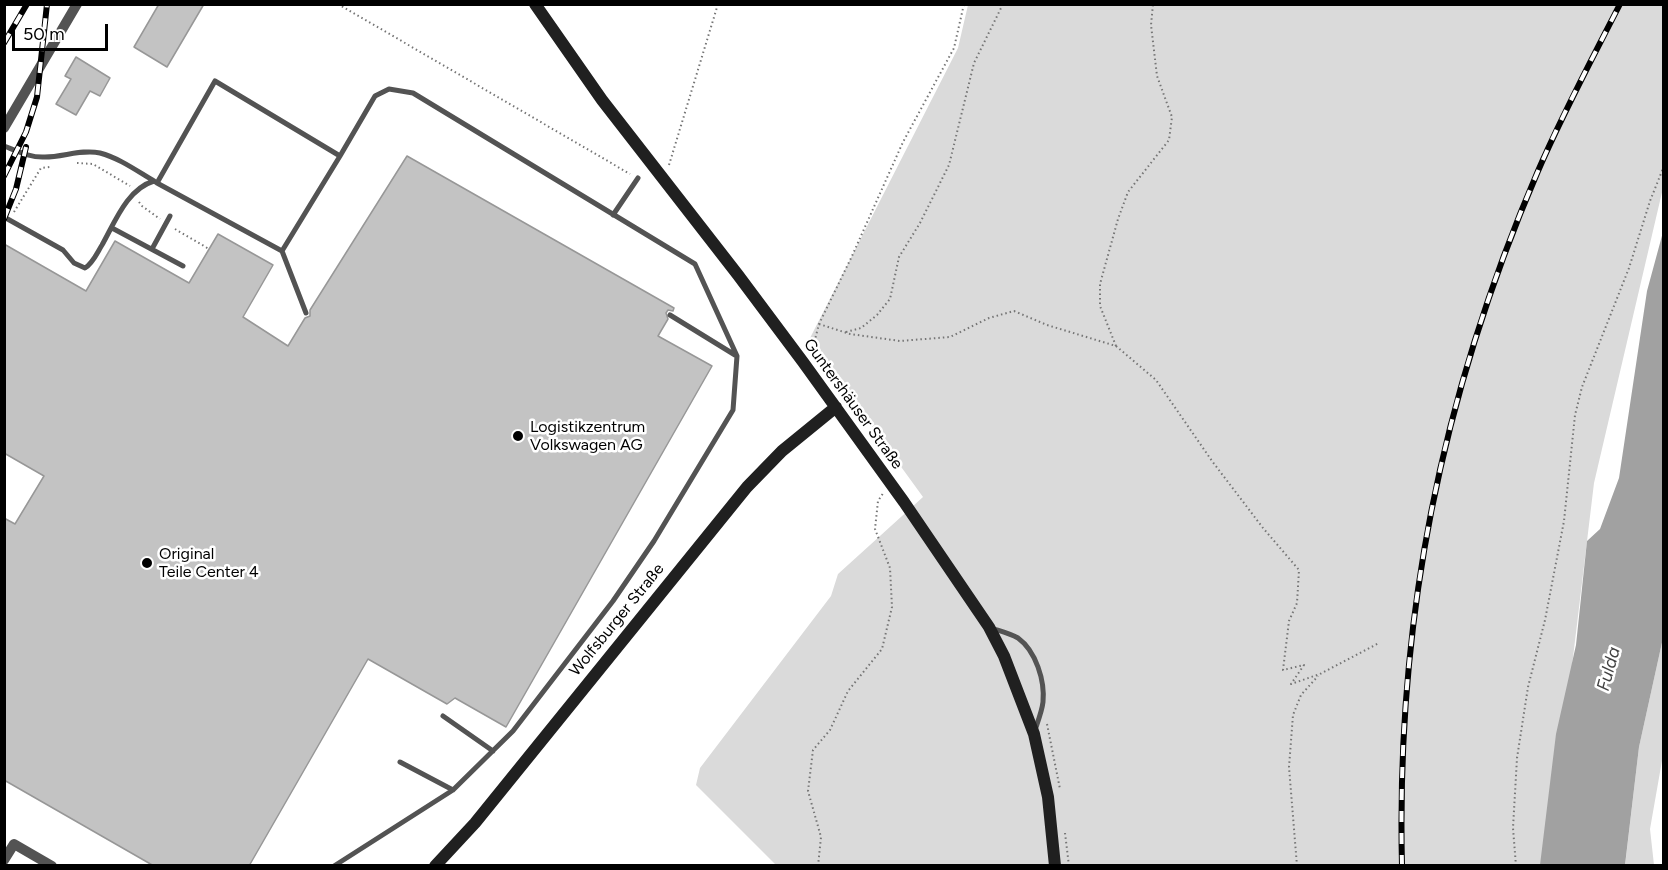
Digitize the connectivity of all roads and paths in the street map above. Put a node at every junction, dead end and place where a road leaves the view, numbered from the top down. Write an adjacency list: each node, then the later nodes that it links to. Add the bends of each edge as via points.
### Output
1 (77, 4): 8 (street)
2 (338, 4): 15 (path)
3 (535, 4): 14 (street, Guntershäuser Straße)
4 (717, 4): 14 (path, via 671,164)
5 (964, 4): 29 (path, via 954,48 903,142)
6 (1003, 4): 30 (path, via 974,63 949,165 899,257 890,299 861,328)
7 (1153, 4): 31 (path, via 1151,25 1157,76 1172,117 1169,140 1128,192 1100,284 1100,306)
8 (4, 128)
9 (4, 146): 16 (lane, via 44,157 99,153)
10 (340, 156): 16 (lane, via 216,81); 18 (lane, via 375,96 389,89 400,90 413,93); 25 (lane)
11 (76, 163): 17 (path, via 93,164 129,184)
12 (53, 166): 20 (path, via 42,168)
13 (1664, 166): 51 (path, via 1575,415 1564,521 1516,758 1512,828)
14 (659, 174): 34 (street, Guntershäuser Straße)
15 (638, 178): 18 (lane)
16 (156, 182): 17 (lane, via 145,183); 25 (lane)
17 (134, 192): 21 (path, via 142,206); 22 (lane)
18 (613, 215): 33 (lane, via 694,264)
19 (170, 216): 21 (lane)
20 (7, 218): 22 (lane, via 63,250 74,263 85,268)
21 (166, 224): 23 (lane); 24 (path)
22 (112, 228): 23 (lane)
23 (152, 249): 26 (lane)
24 (209, 249)
25 (282, 251): 27 (lane)
26 (183, 266)
27 (306, 313)
28 (670, 315): 33 (lane)
29 (819, 324): 30 (path); 32 (path)
30 (845, 332): 31 (path, via 900,341 950,337 1014,311)
31 (1116, 346): 38 (path, via 1156,380 1212,461 1299,570 1297,603 1288,621 1283,670 1304,665 1291,684)
32 (813, 354)
33 (737, 356): 41 (lane, via 732,410 654,541 613,601)
34 (836, 407): 35 (street, Guntershäuser Straße); 47 (street, Wolfsburger Straße, via 782,451 747,487 475,823)
35 (890, 483): 36 (street, Guntershäuser Straße); 48 (path, via 878,501 875,529 890,568 892,607 882,649 848,691 830,730 813,750 808,791 821,837)
36 (989, 627): 40 (street, Guntershäuser Straße); 40 (lane, via 1020,640 1036,663 1043,703)
37 (1379, 643): 38 (path)
38 (1320, 674): 50 (path, via 1301,695 1293,715 1289,767)
39 (442, 716): 41 (lane)
40 (1034, 734): 49 (street, Guntershäuser Straße)
41 (494, 751): 43 (lane)
42 (400, 762): 43 (lane)
43 (453, 790): 46 (lane)
44 (4, 860): 45 (street, via 14,844)
45 (52, 866)
46 (334, 866)
47 (435, 866)
48 (818, 866)
49 (1055, 866)
50 (1297, 866)
51 (1516, 866)

